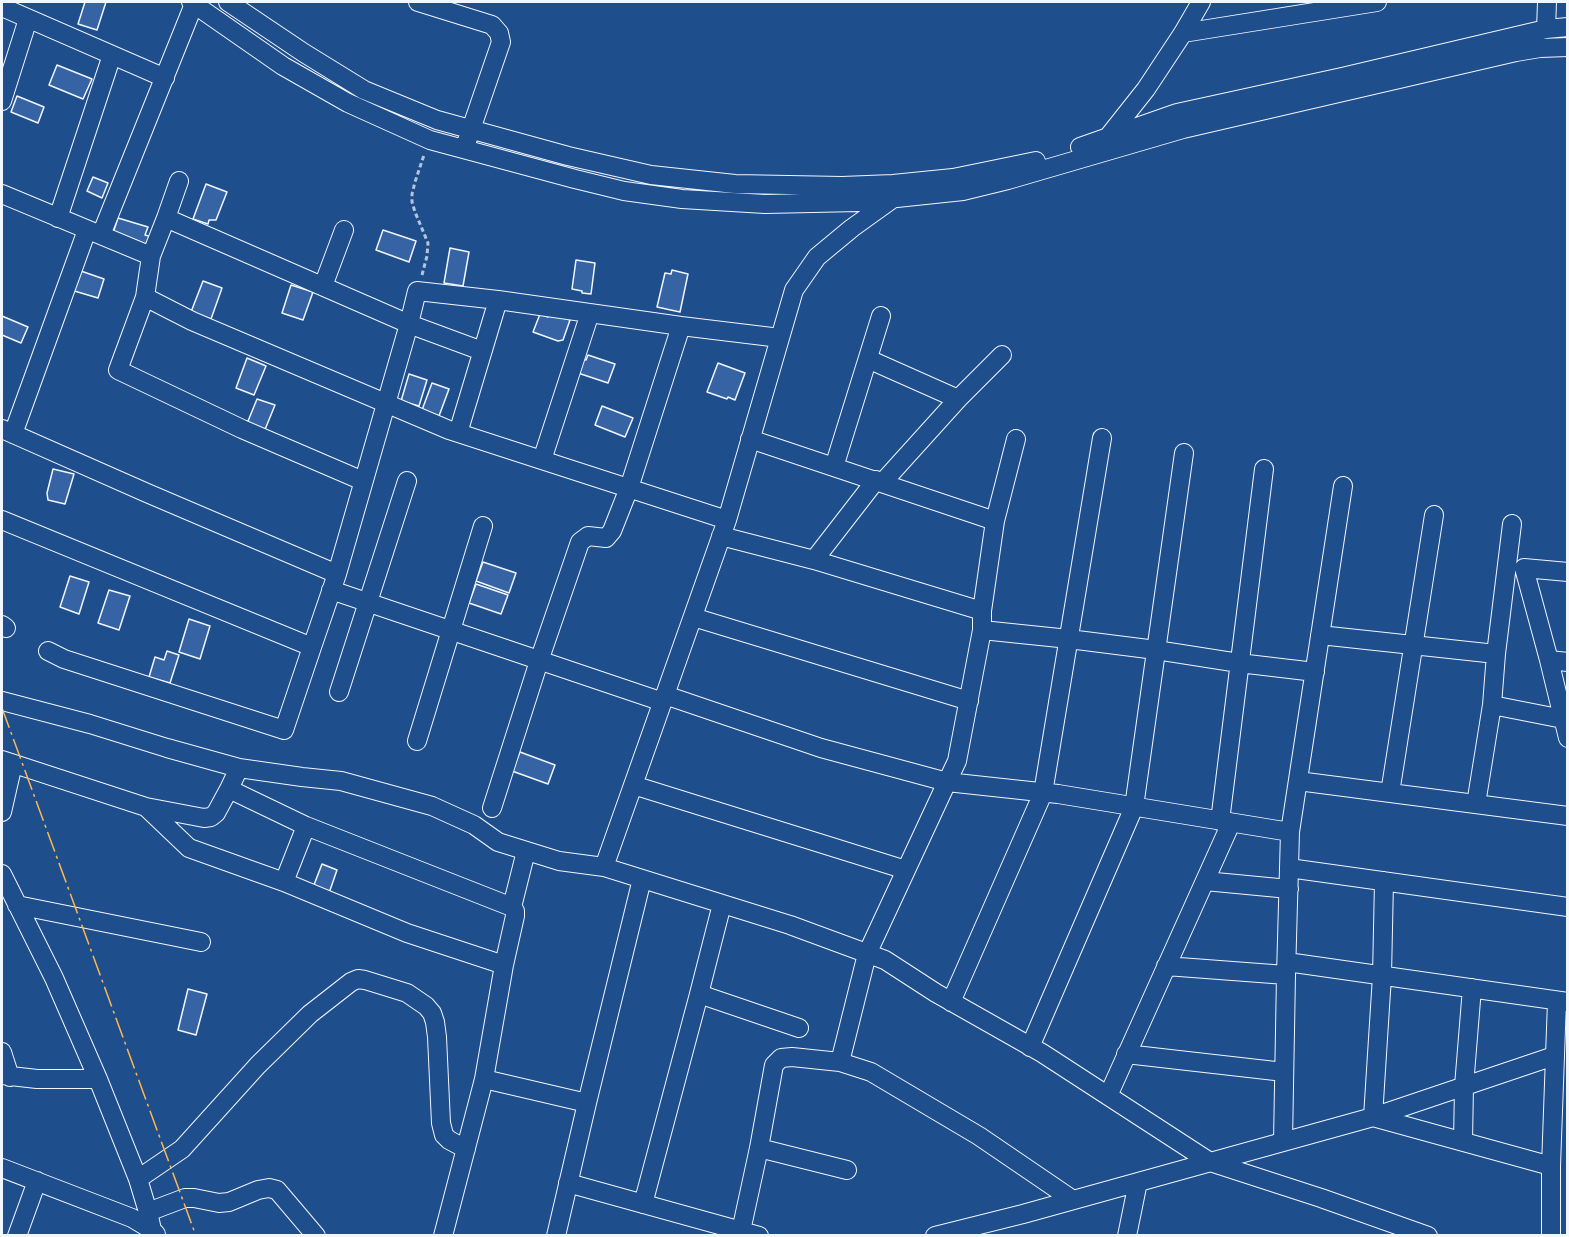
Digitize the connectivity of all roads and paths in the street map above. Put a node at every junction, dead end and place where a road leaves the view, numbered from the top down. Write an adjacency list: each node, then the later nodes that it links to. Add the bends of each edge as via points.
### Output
1 (228, 2): 17 (street, via 364,90)
2 (420, 2): 17 (street, via 492,25 499,33 501,42)
3 (1201, 2): 12 (street)
4 (1377, 2): 8 (street)
5 (1547, 2): 11 (street)
6 (193, 3): 15 (street); 18 (street, via 283,66 348,103)
7 (2, 6): 9 (street)
8 (1291, 8): 12 (street)
9 (28, 19): 14 (street); 16 (street)
10 (1568, 27): 11 (street)
11 (1546, 29): 19 (street, via 1177,114)
12 (1182, 33): 19 (street)
13 (1568, 47): 19 (street, via 1504,55)
14 (112, 55): 15 (street); 24 (street)
15 (165, 78): 27 (street)
16 (2, 101)
17 (471, 130): 20 (street); 22 (street, via 651,175 735,184 842,186)
18 (430, 140): 20 (street); 30 (path, via 412,194 428,243)
19 (1110, 144): 22 (street, via 1008,180 963,191)
20 (465, 149): 22 (street, via 624,191 682,199 765,204 859,202)
21 (179, 181): 25 (street)
22 (892, 192): 37 (street, via 816,256 794,290)
23 (2, 194): 24 (street)
24 (58, 218): 27 (street)
25 (166, 218): 28 (street); 29 (street)
26 (344, 230): 29 (street)
27 (94, 232): 28 (street); 43 (street)
28 (151, 256): 31 (street)
29 (323, 286): 35 (street)
30 (417, 291): 32 (street); 35 (street)
31 (145, 297): 42 (street, via 192,321); 52 (street, via 118,370)
32 (498, 300): 33 (street); 38 (street)
33 (590, 313): 36 (street); 49 (street)
34 (881, 315): 40 (street)
35 (409, 324): 38 (street); 42 (street)
36 (681, 326): 37 (street); 56 (street)
37 (780, 338): 46 (street)
38 (483, 351): 44 (street)
39 (1002, 355): 41 (street)
40 (868, 359): 41 (street); 50 (street)
41 (958, 399): 54 (street)
42 (386, 403): 44 (street); 52 (street)
43 (7, 431): 66 (street)
44 (458, 433): 49 (street)
45 (1102, 438): 73 (street)
46 (750, 439): 50 (street); 62 (street)
47 (1016, 440): 59 (street)
48 (1184, 453): 76 (street)
49 (542, 460): 56 (street)
50 (834, 467): 54 (street)
51 (1264, 469): 81 (street)
52 (363, 481): 66 (street)
53 (407, 481): 67 (street)
54 (879, 481): 59 (street); 63 (street)
55 (1343, 486): 72 (street)
56 (629, 488): 62 (street); 79 (street, via 606,538 588,536 580,542)
57 (1434, 515): 74 (street)
58 (2, 520): 75 (street)
59 (995, 521): 68 (street)
60 (1512, 524): 64 (street)
61 (483, 526): 70 (street)
62 (724, 528): 63 (street); 69 (street)
63 (814, 560): 68 (street)
64 (1516, 567): 65 (street); 78 (street); 80 (street)
65 (1568, 572)
66 (334, 582): 67 (street); 75 (street)
67 (367, 602): 70 (street); 83 (street)
68 (982, 611): 71 (street)
69 (693, 617): 84 (street); 86 (street)
70 (450, 630): 79 (street); 90 (street)
71 (982, 630): 73 (street); 86 (street)
72 (1320, 635): 74 (street); 82 (street)
73 (1069, 639): 76 (street); 97 (street)
74 (1414, 645): 78 (street); 98 (street)
75 (312, 647): 77 (street, via 284,730)
76 (1156, 650): 81 (street); 101 (street)
77 (48, 651)
78 (1496, 654): 87 (street)
79 (539, 661): 84 (street); 102 (street)
80 (1558, 661): 88 (street)
81 (1239, 663): 82 (street); 105 (street)
82 (1315, 672): 93 (street)
83 (339, 692)
84 (664, 698): 94 (street, via 821,748); 95 (street)
85 (2, 701): 92 (street)
86 (969, 702): 94 (street, via 957,761)
87 (1492, 705): 88 (street); 99 (street)
88 (1563, 719): 89 (street)
89 (1568, 738)
90 (417, 741)
91 (7, 762): 100 (street); 103 (street)
92 (239, 768): 96 (street); 108 (street, via 341,781 432,806 474,825 498,842)
93 (1298, 781): 98 (street); 107 (street)
94 (947, 782): 97 (street); 111 (street)
95 (633, 785): 109 (street); 111 (street)
96 (229, 789): 100 (street, via 211,817); 106 (street)
97 (1043, 793): 101 (street); 131 (street)
98 (1390, 793): 99 (street)
99 (1476, 804): 104 (street)
100 (146, 807): 116 (street, via 189,848)
101 (1134, 807): 105 (street); 133 (street)
102 (492, 808)
103 (2, 812)
104 (1568, 816)
105 (1226, 822): 107 (street); 114 (street)
106 (306, 826): 116 (street); 120 (street)
107 (1290, 832): 110 (street)
108 (526, 851): 109 (street, via 559,861); 120 (street)
109 (604, 867): 113 (street)
110 (1289, 868): 115 (street); 117 (street)
111 (906, 870): 123 (street)
112 (2, 874): 118 (street)
113 (642, 879): 119 (street); 144 (street)
114 (1205, 881): 117 (street); 125 (street)
115 (1384, 881): 121 (street); 127 (street)
116 (284, 882): 124 (street, via 407,933)
117 (1289, 889): 126 (street)
118 (10, 901): 122 (street); 140 (street, via 54,978)
119 (722, 904): 123 (street); 129 (street)
120 (512, 907): 124 (street, via 515,916)
121 (1568, 907)
122 (201, 942)
123 (867, 954): 131 (street, via 885,960); 137 (street)
124 (504, 965): 141 (street)
125 (1166, 966): 126 (street); 135 (street)
126 (1287, 969): 127 (street); 138 (street)
127 (1382, 976): 128 (street); 145 (street)
128 (1472, 988): 130 (street); 142 (street)
129 (699, 994): 132 (street); 159 (street)
130 (1562, 1001): 136 (street)
131 (951, 1002): 133 (street)
132 (799, 1029)
133 (1030, 1047): 143 (street)
134 (2, 1052): 139 (street)
135 (1126, 1054): 138 (street); 143 (street)
136 (1554, 1056): 142 (street); 151 (street)
137 (840, 1062): 148 (street, via 792,1057 781,1058 774,1065); 158 (street, via 891,1083 979,1136)
138 (1284, 1072): 147 (street)
139 (6, 1076): 140 (street)
140 (98, 1079): 154 (street)
141 (484, 1079): 144 (street); 149 (street)
142 (1464, 1086): 145 (street); 146 (street)
143 (1108, 1096): 150 (street)
144 (587, 1103): 157 (street)
145 (1374, 1117): 146 (street); 147 (street)
146 (1463, 1141): 151 (street)
147 (1282, 1142): 150 (street)
148 (759, 1148): 153 (street); 161 (street)
149 (466, 1149): 154 (street, via 444,1135 441,1123 432,1013 407,993 358,979 301,1023 182,1149); 164 (street)
150 (1210, 1162): 156 (street); 169 (street)
151 (1551, 1166): 170 (street)
152 (2, 1168): 155 (street)
153 (847, 1170)
154 (138, 1179): 160 (street)
155 (37, 1181): 160 (street); 162 (street)
156 (1138, 1182): 158 (street); 168 (street)
157 (568, 1183): 159 (street); 165 (street)
158 (1073, 1200): 167 (street)
159 (643, 1204): 161 (street)
160 (153, 1226): 163 (street, via 185,1197 229,1203 269,1188 277,1190)
161 (741, 1231): 166 (street)
162 (17, 1236)
163 (316, 1236)
164 (443, 1236)
165 (556, 1236)
166 (759, 1236)
167 (935, 1236)
168 (1127, 1236)
169 (1428, 1236)
170 (1551, 1236)

